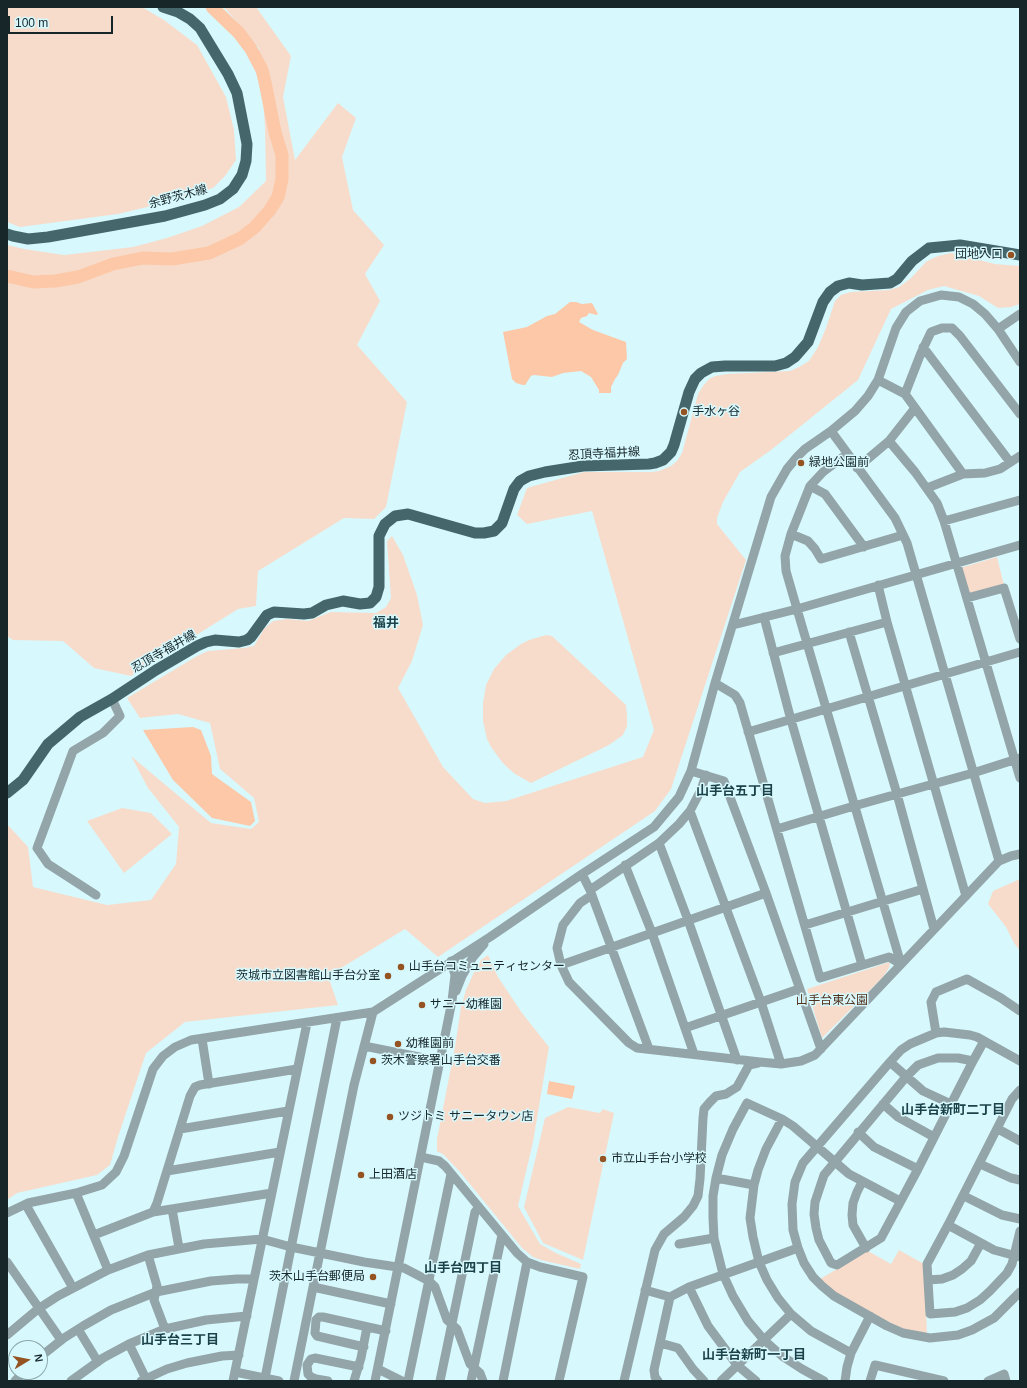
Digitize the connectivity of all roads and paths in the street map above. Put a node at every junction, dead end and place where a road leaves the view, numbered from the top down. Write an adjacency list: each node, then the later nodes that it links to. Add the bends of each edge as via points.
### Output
1 (163, 7): 2 (main road, 余野茨木線, via 190,18 200,28 237,93 247,144 242,175 233,189 205,205 165,216 48,237 28,239)
2 (7, 234)
3 (1020, 255): 45 (main road, 忍頂寺福井線, via 960,245 929,248 890,283 838,286 823,302 808,342 786,363 775,366 712,367 701,373 689,392 671,452 663,460 649,464 583,466 529,476 520,481 514,489 502,523 494,530 484,533 475,533 408,514 395,516 385,524 379,536 379,586 376,597 370,603 343,601 304,614 274,612 268,615 247,640 206,642)
4 (1020, 314): 5 (street)
5 (998, 328): 7 (street); 8 (street, via 973,304 959,297 941,295 920,301 906,312 896,328)
6 (923, 347): 9 (street); 11 (street, via 931,332 952,328); 16 (street)
7 (1020, 362)
8 (878, 380): 9 (street); 12 (street, via 855,411)
9 (905, 394): 10 (street)
10 (915, 408): 13 (street); 18 (street)
11 (1020, 414)
12 (831, 431): 14 (street); 34 (street, via 797,457 771,497)
13 (889, 441): 17 (street); 20 (street)
14 (847, 454): 17 (street); 19 (street, via 823,472)
15 (1020, 456): 16 (street)
16 (1010, 462): 18 (street, via 1000,469 985,473)
17 (858, 468): 24 (street, via 895,518)
18 (963, 474): 20 (street)
19 (810, 486): 23 (street); 26 (street, via 825,494)
20 (927, 488): 22 (street, via 937,503)
21 (1020, 500): 22 (street)
22 (944, 521): 27 (street)
23 (791, 534): 26 (street, via 808,541 821,559); 31 (street, via 785,556 786,571)
24 (903, 535): 26 (street); 28 (street)
25 (1020, 545): 27 (street)
26 (864, 547)
27 (957, 563): 28 (street); 30 (street)
28 (916, 574): 29 (street); 41 (street)
29 (878, 585): 31 (street); 33 (street)
30 (967, 598): 36 (street, via 1004,588); 40 (street)
31 (797, 609): 32 (street); 37 (street)
32 (764, 617): 34 (street); 39 (street)
33 (888, 622): 35 (street); 43 (street)
34 (733, 625): 42 (street)
35 (849, 632): 37 (street); 44 (street)
36 (1020, 639)
37 (807, 644): 39 (street); 46 (street)
38 (1020, 652): 40 (street)
39 (773, 653): 47 (street)
40 (986, 662): 41 (street); 49 (street)
41 (945, 673): 43 (street); 51 (street)
42 (715, 683): 48 (street, via 735,695 740,703); 50 (street)
43 (906, 686): 44 (street); 54 (street)
44 (869, 697): 46 (street); 56 (street)
45 (112, 699): 55 (main road, 忍頂寺福井線, via 80,717 59,734 48,744 23,780); 69 (street, via 120,716 103,733 72,751 37,848 48,864)
46 (826, 710): 47 (street); 57 (street)
47 (791, 720): 48 (street); 59 (street)
48 (748, 732): 60 (street)
49 (1017, 759): 51 (street); 53 (street)
50 (691, 771): 52 (street); 65 (street, via 679,797 654,827)
51 (973, 773): 54 (street); 63 (street)
52 (706, 775): 58 (street); 68 (street, via 724,781)
53 (1020, 778)
54 (934, 783): 56 (street); 70 (street)
55 (7, 793)
56 (897, 794): 57 (street); 66 (street)
57 (854, 806): 59 (street); 71 (street)
58 (690, 811): 61 (street); 72 (street)
59 (820, 816): 60 (street); 73 (street)
60 (777, 829): 75 (street)
61 (659, 843): 64 (street); 74 (street)
62 (1020, 854): 63 (street)
63 (999, 861): 70 (street)
64 (624, 865): 67 (street); 77 (street)
65 (582, 874): 67 (street); 78 (street)
66 (923, 889): 71 (street); 76 (street)
67 (591, 892): 79 (street); 82 (street, via 563,925 557,948)
68 (766, 893): 72 (street); 84 (street)
69 (96, 895)
70 (966, 896): 76 (street)
71 (883, 902): 73 (street); 81 (street)
72 (725, 907): 74 (street); 86 (street)
73 (847, 912): 75 (street); 83 (street)
74 (688, 920): 77 (street); 89 (street)
75 (805, 925): 83 (street, via 820,978)
76 (934, 929): 81 (street)
77 (652, 933): 79 (street); 92 (street)
78 (490, 937): 80 (street); 85 (street, via 473,957)
79 (612, 948): 82 (street); 98 (street)
80 (451, 962): 85 (street, via 455,975); 88 (street)
81 (901, 964): 83 (street, via 889,957); 97 (street)
82 (561, 965): 98 (street, via 569,982 629,1043 637,1048)
83 (862, 965)
84 (799, 989): 86 (street); 97 (street)
85 (452, 1001): 101 (street)
86 (761, 1002): 89 (street); 106 (street)
87 (1020, 1011): 93 (street, via 967,979 936,992 931,1002)
88 (372, 1012): 90 (street); 96 (street)
89 (721, 1016): 92 (street); 100 (street)
90 (337, 1018): 91 (street); 150 (street)
91 (307, 1023): 94 (street); 107 (street)
92 (685, 1028): 99 (street)
93 (936, 1034): 95 (street, via 944,1032 970,1035); 105 (street, via 910,1044)
94 (202, 1039): 109 (street); 132 (street, via 191,1040 163,1056 153,1069 124,1156 116,1172 102,1185)
95 (984, 1040): 102 (street); 103 (street)
96 (364, 1046): 101 (street); 154 (street)
97 (821, 1048): 106 (street, via 815,1055 801,1061)
98 (649, 1049): 99 (street)
99 (694, 1054): 100 (street)
100 (737, 1060): 104 (street)
101 (439, 1061): 122 (street)
102 (973, 1061): 108 (street, via 938,1058 918,1065); 112 (street)
103 (1020, 1061)
104 (760, 1062): 106 (street); 169 (street, via 749,1066 737,1087 726,1094 716,1096 704,1109 698,1196 684,1217 664,1234 655,1250)
105 (890, 1062): 108 (street); 120 (street)
106 (781, 1064)
107 (297, 1069): 109 (street); 113 (street)
108 (906, 1076): 111 (street); 112 (street, via 923,1090)
109 (209, 1084): 115 (street, via 195,1087)
110 (1020, 1090): 116 (street, via 1012,1099)
111 (883, 1104): 117 (street); 118 (street, via 898,1117)
112 (951, 1104): 118 (street)
113 (288, 1111): 115 (street); 121 (street)
114 (782, 1119): 120 (street); 128 (street, via 747,1103 722,1155); 131 (street, via 766,1149)
115 (180, 1129): 126 (street)
116 (998, 1129): 119 (street); 124 (street)
117 (858, 1132): 123 (street); 125 (street, via 874,1147)
118 (934, 1137): 125 (street)
119 (1020, 1141)
120 (816, 1147): 123 (street); 152 (street, via 803,1163 795,1182 792,1204 793,1230)
121 (280, 1152): 126 (street); 133 (street)
122 (421, 1157): 127 (street, via 440,1162); 160 (street)
123 (834, 1161): 130 (street); 153 (street, via 824,1175 815,1202 819,1240 831,1264 838,1265)
124 (980, 1164): 129 (street); 134 (street)
125 (918, 1169): 135 (street)
126 (167, 1171): 139 (street)
127 (451, 1174): 137 (street); 165 (street)
128 (716, 1178): 131 (street); 146 (street, via 713,1196)
129 (1020, 1180)
130 (862, 1182): 135 (street); 153 (street, via 853,1203 852,1215 853,1225)
131 (754, 1185): 159 (street, via 750,1218)
132 (76, 1193): 136 (street); 144 (street)
133 (272, 1193): 138 (street); 147 (street)
134 (964, 1196): 141 (street, via 1002,1215); 142 (street)
135 (900, 1201): 153 (street, via 881,1238)
136 (26, 1205): 140 (street); 168 (street)
137 (479, 1207): 145 (street); 178 (street, via 475,1212)
138 (172, 1209): 139 (street); 151 (street)
139 (153, 1212): 144 (street)
140 (7, 1213)
141 (1020, 1219)
142 (948, 1225): 148 (street); 164 (street, via 927,1264)
143 (1020, 1232): 156 (street)
144 (94, 1235): 161 (street)
145 (502, 1235): 158 (street); 195 (street)
146 (714, 1238): 149 (street); 162 (street)
147 (262, 1239): 150 (street); 151 (street); 163 (street)
148 (981, 1243): 156 (street, via 994,1250); 164 (street, via 971,1261 962,1269 947,1277)
149 (679, 1244)
150 (291, 1247): 154 (street); 198 (street)
151 (179, 1248): 155 (street)
152 (798, 1248): 159 (street); 177 (street, via 804,1263 822,1286 834,1296)
153 (866, 1248)
154 (320, 1253): 160 (street); 166 (street)
155 (148, 1255): 161 (street); 170 (street, via 157,1286)
156 (1017, 1256): 164 (street, via 1007,1273 980,1300 955,1312 930,1314)
157 (7, 1262): 174 (street)
158 (527, 1262): 212 (street); 213 (street, via 582,1277)
159 (758, 1262): 162 (street); 175 (street)
160 (397, 1266): 165 (street); 173 (street)
161 (108, 1270): 168 (street)
162 (723, 1274): 167 (street); 185 (street, via 748,1321)
163 (254, 1279): 170 (street, via 211,1281); 176 (street)
164 (928, 1280)
165 (429, 1281): 178 (street, via 435,1287 447,1320); 208 (street)
166 (313, 1287): 173 (street); 203 (street)
167 (689, 1287): 172 (street); 193 (street, via 708,1326)
168 (73, 1288): 174 (street)
169 (645, 1290): 172 (street); 214 (street)
170 (156, 1292): 180 (street, via 111,1310); 181 (street, via 154,1300)
171 (1020, 1292): 177 (street, via 988,1321 972,1330 952,1336 930,1338 903,1333)
172 (670, 1297): 186 (street)
173 (391, 1304): 182 (street)
174 (38, 1309): 183 (street); 184 (street)
175 (791, 1314): 185 (street); 190 (street, via 811,1331)
176 (247, 1316): 181 (street, via 206,1320); 191 (street)
177 (870, 1316): 190 (street)
178 (452, 1324): 195 (street, via 457,1329 470,1364); 209 (street)
179 (367, 1327): 182 (street); 188 (street); 188 (street, via 322,1317 316,1320 317,1336)
180 (78, 1329): 184 (street); 192 (street)
181 (165, 1329): 187 (street)
182 (386, 1331): 196 (street)
183 (7, 1334)
184 (61, 1340): 189 (street)
185 (764, 1340): 193 (street); 219 (street, via 782,1356)
186 (660, 1343): 215 (street, via 654,1370); 216 (street, via 678,1348)
187 (129, 1344): 192 (street); 199 (street)
188 (364, 1347): 194 (street)
189 (48, 1351)
190 (851, 1353): 220 (street)
191 (239, 1355): 197 (street); 199 (street, via 187,1363)
192 (98, 1362): 200 (street)
193 (738, 1365): 217 (street); 218 (street)
194 (359, 1367): 204 (street, via 311,1359 307,1365 308,1374 316,1379); 205 (street)
195 (474, 1367): 210 (street); 211 (street)
196 (378, 1369): 206 (street); 207 (street)
197 (235, 1372): 198 (street); 201 (street)
198 (265, 1378): 202 (street)
199 (145, 1380)
200 (71, 1381)
201 (233, 1381)
202 (279, 1381)
203 (294, 1381)
204 (328, 1381)
205 (354, 1381)
206 (375, 1381)
207 (402, 1381)
208 (408, 1381)
209 (440, 1381)
210 (471, 1381)
211 (483, 1381)
212 (503, 1381)
213 (559, 1381)
214 (624, 1381)
215 (658, 1381)
216 (704, 1381)
217 (721, 1381)
218 (756, 1381)
219 (824, 1381)
220 (845, 1381)
221 (870, 1381): 222 (street, via 875,1365)
222 (944, 1381)
223 (988, 1381): 224 (street, via 1004,1374)
224 (1006, 1381)

